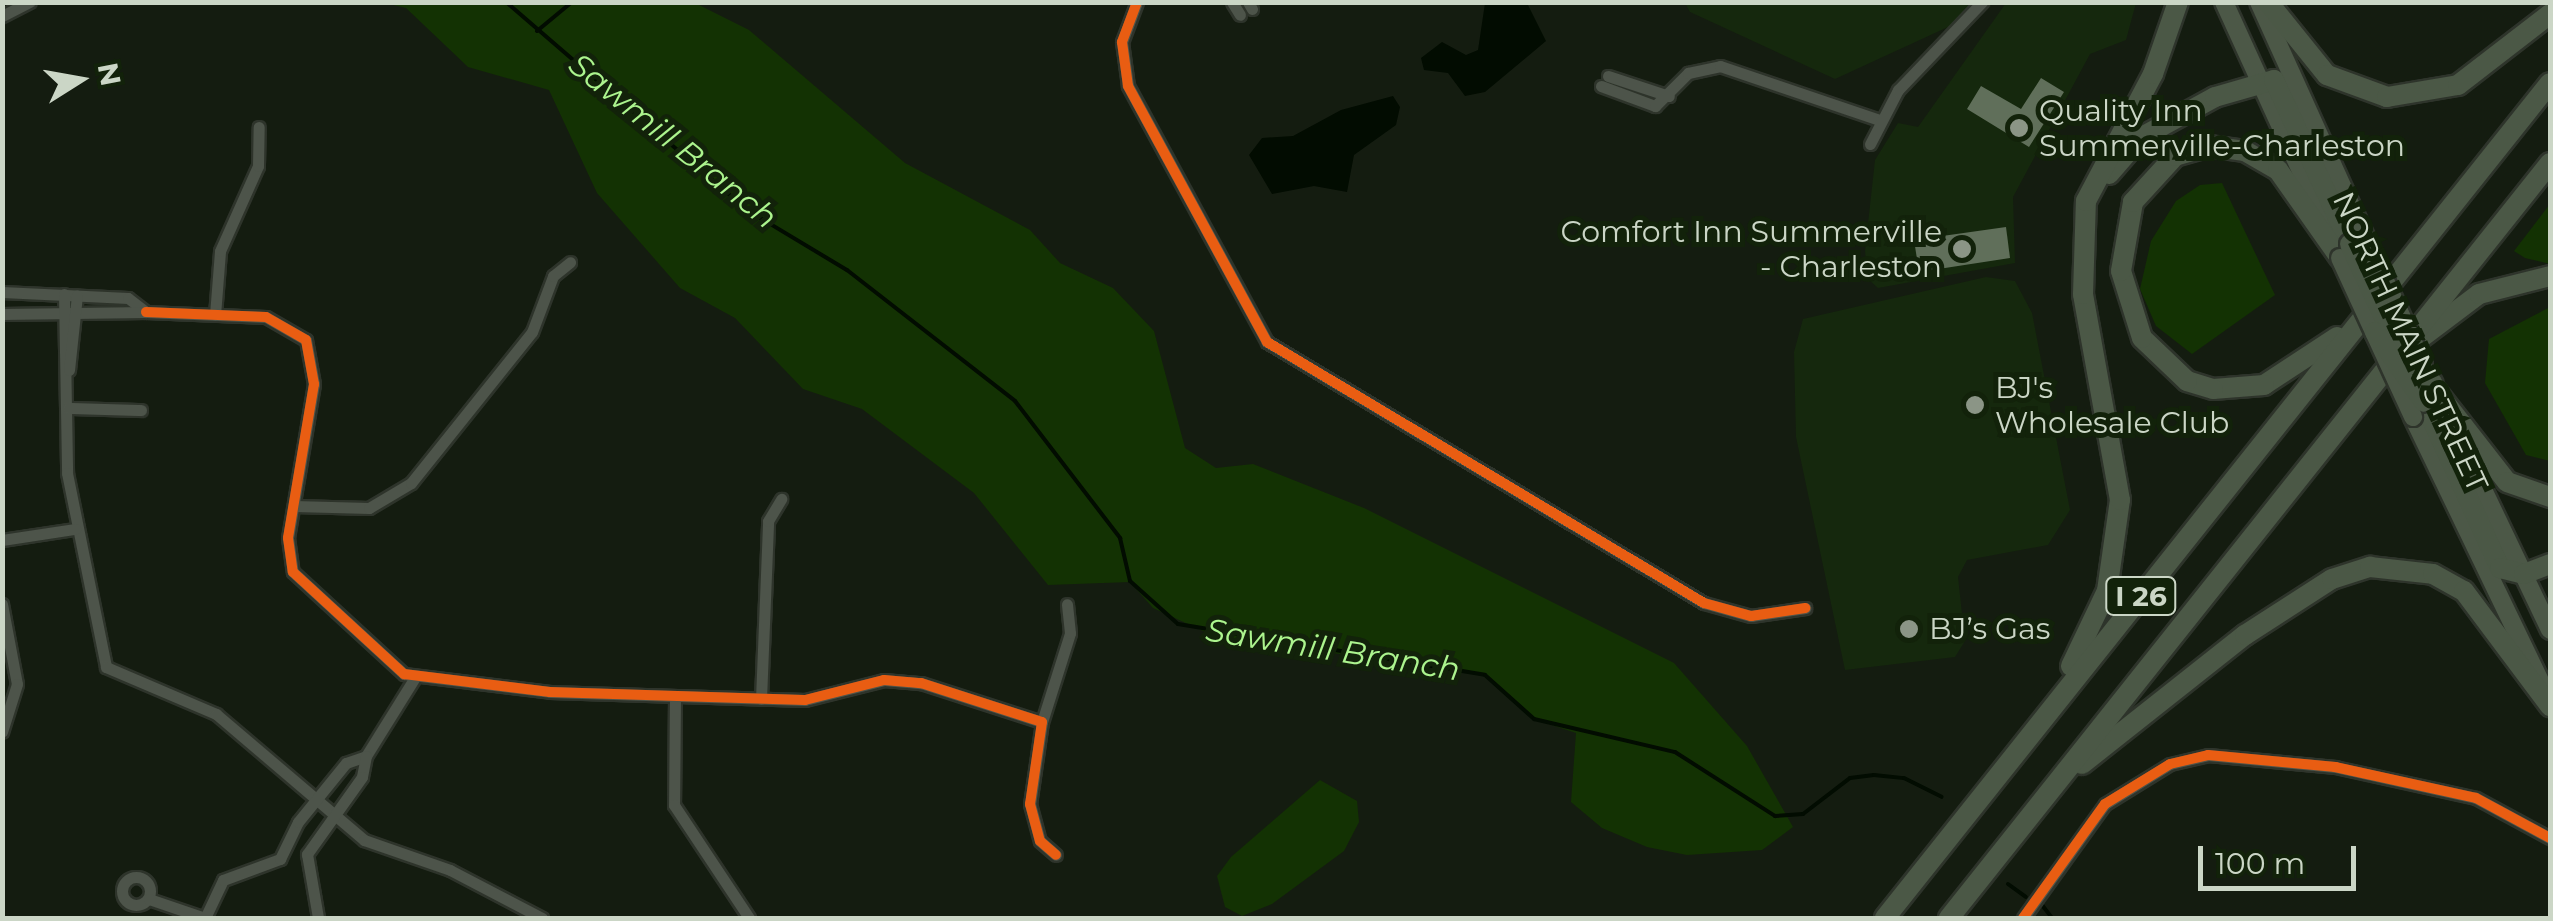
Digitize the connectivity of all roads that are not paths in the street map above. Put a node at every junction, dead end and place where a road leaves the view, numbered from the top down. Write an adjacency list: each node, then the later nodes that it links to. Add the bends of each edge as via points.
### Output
1 (30, 2): 11 (street)
2 (1137, 2): 44 (street, via 1122,42 1138,111 1280,354 1704,603 1751,616)
3 (1232, 2): 9 (street)
4 (1982, 2): 15 (street)
5 (2178, 2): 20 (highway, via 2153,74 2086,200)
6 (2224, 2): 12 (main road)
7 (2260, 2): 19 (main road, NORTH MAIN STREET)
8 (2268, 2): 10 (highway, via 2328,75 2387,97 2458,85)
9 (1247, 9)
10 (2550, 14)
11 (2, 16)
12 (2259, 79): 19 (highway, via 2274,80); 20 (highway, via 2140,138 2097,195)
13 (1605, 81): 15 (street, via 1647,107 1669,96 1688,73 1720,66)
14 (2550, 83): 22 (highway, I 26)
15 (1876, 120): 17 (street)
16 (259, 127): 28 (street, via 258,166 220,250)
17 (1870, 144)
18 (2550, 164): 31 (highway, I 26)
19 (2351, 244): 22 (highway, via 2278,170 2244,150 2209,146 2175,156 2133,202 2121,271 2135,322 2164,363 2187,381 2241,391 2300,368); 30 (main road, NORTH MAIN STREET, bridge); 32 (highway, bridge)
20 (2081, 253): 51 (highway, via 2118,482 2116,550 2090,634)
21 (570, 262): 37 (street, via 553,276 532,332 506,369 411,483 369,508)
22 (2399, 276): 51 (highway, I 26)
23 (2550, 276): 31 (highway, via 2479,294)
24 (2, 292): 25 (street)
25 (70, 294): 26 (street, via 128,298); 29 (street)
26 (146, 312): 28 (street); 29 (street)
27 (2, 314): 29 (street)
28 (215, 314): 37 (street, via 282,321 311,351 314,384)
29 (70, 316): 33 (street)
30 (2374, 332): 32 (highway, bridge)
31 (2379, 374): 54 (highway, I 26)
32 (2426, 398): 35 (highway, via 2506,482); 41 (highway, via 2500,568); 49 (main road, NORTH MAIN STREET)
33 (68, 408): 34 (street); 38 (street)
34 (142, 410)
35 (2550, 497)
36 (781, 500): 48 (street, via 768,521)
37 (294, 506): 46 (street, via 288,553 302,586)
38 (75, 529): 39 (street); 55 (street, via 106,667 216,714)
39 (2, 540)
40 (2550, 564): 41 (highway)
41 (2524, 574): 45 (main road)
42 (2, 604): 52 (street, via 17,684)
43 (1067, 604): 50 (street, via 1070,633)
44 (1805, 608)
45 (2550, 630)
46 (414, 679): 47 (street); 53 (street)
47 (675, 696): 48 (street); 63 (street, via 674,806)
48 (761, 699): 50 (street, via 817,699 900,680)
49 (2550, 705): 54 (highway, via 2464,591 2433,574 2370,567 2332,579 2245,635)
50 (1042, 722): 58 (street, via 1030,804 1040,842)
51 (2033, 730): 64 (highway, I 26)
52 (2, 732)
53 (366, 756): 55 (street, via 346,763); 56 (street, via 362,776)
54 (2046, 794): 65 (highway, I 26)
55 (318, 800): 56 (street); 60 (street, via 280,859 223,880)
56 (334, 814): 61 (street, via 305,865); 62 (street, via 364,840 450,870)
57 (2550, 838): 66 (street, via 2482,800 2438,789 2335,767 2208,756 2170,764 2105,804)
58 (1056, 855)
59 (148, 899): 60 (street)
60 (205, 918)
61 (318, 918)
62 (542, 918)
63 (748, 918)
64 (1885, 918)
65 (1949, 918)
66 (2023, 918)

